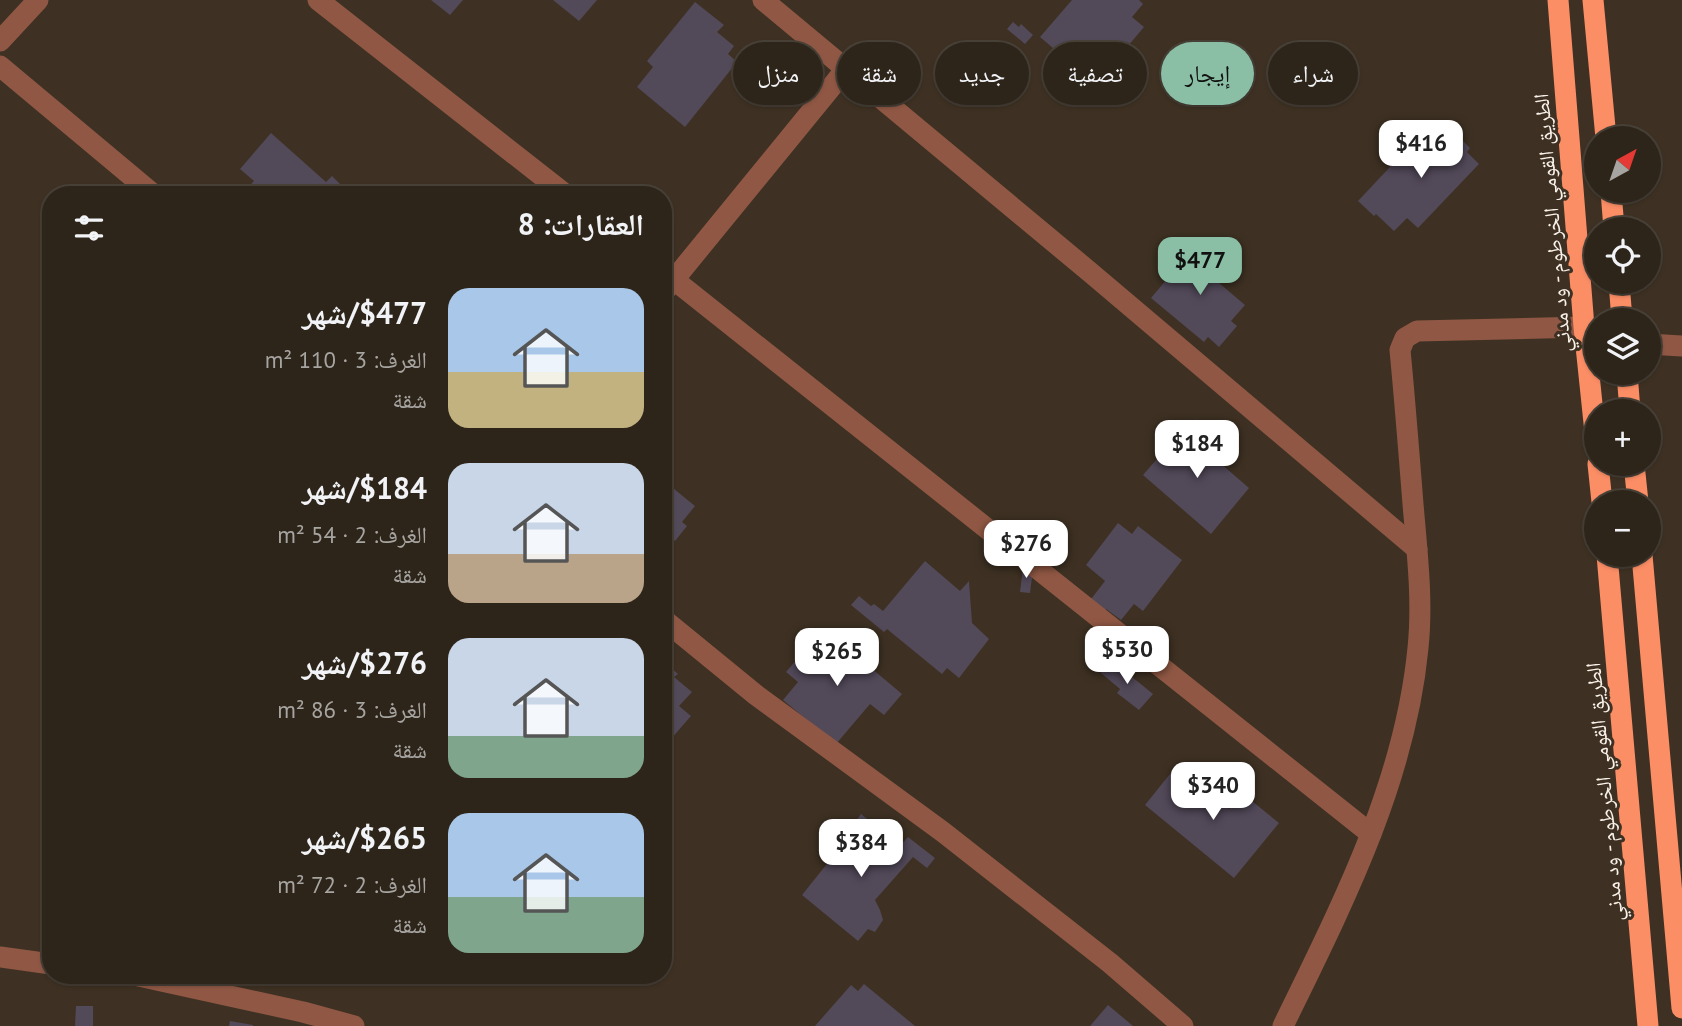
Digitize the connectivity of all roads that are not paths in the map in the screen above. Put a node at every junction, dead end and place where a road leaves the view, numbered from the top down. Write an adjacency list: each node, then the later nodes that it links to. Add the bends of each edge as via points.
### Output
1 (38, 0): 6 (street)
2 (318, 0): 13 (street)
3 (763, 0): 7 (street)
4 (1558, 0): 16 (highway, الطريق القومي الخرطوم - ود مدني)
5 (1593, 0): 11 (highway)
6 (0, 41)
7 (837, 62)
8 (0, 66): 12 (street)
9 (837, 80): 14 (street)
10 (889, 105): 19 (street)
11 (1605, 126)
12 (143, 186)
13 (555, 186)
14 (672, 276)
15 (672, 286): 23 (street)
16 (1584, 327): 19 (street, via 1417,331 1405,338 1400,350)
17 (1661, 345): 18 (street)
18 (1682, 346)
19 (1417, 549): 23 (street, via 1418,647 1410,707)
20 (1608, 567): 31 (highway, الطريق القومي الخرطوم - ود مدني)
21 (1643, 567): 27 (highway)
22 (672, 626): 29 (street, via 756,695 943,832)
23 (1371, 834): 30 (street)
24 (0, 957): 25 (street)
25 (42, 963)
26 (175, 984): 28 (street)
27 (1682, 1008)
28 (354, 1026)
29 (1183, 1026)
30 (1283, 1026)
31 (1648, 1026)

